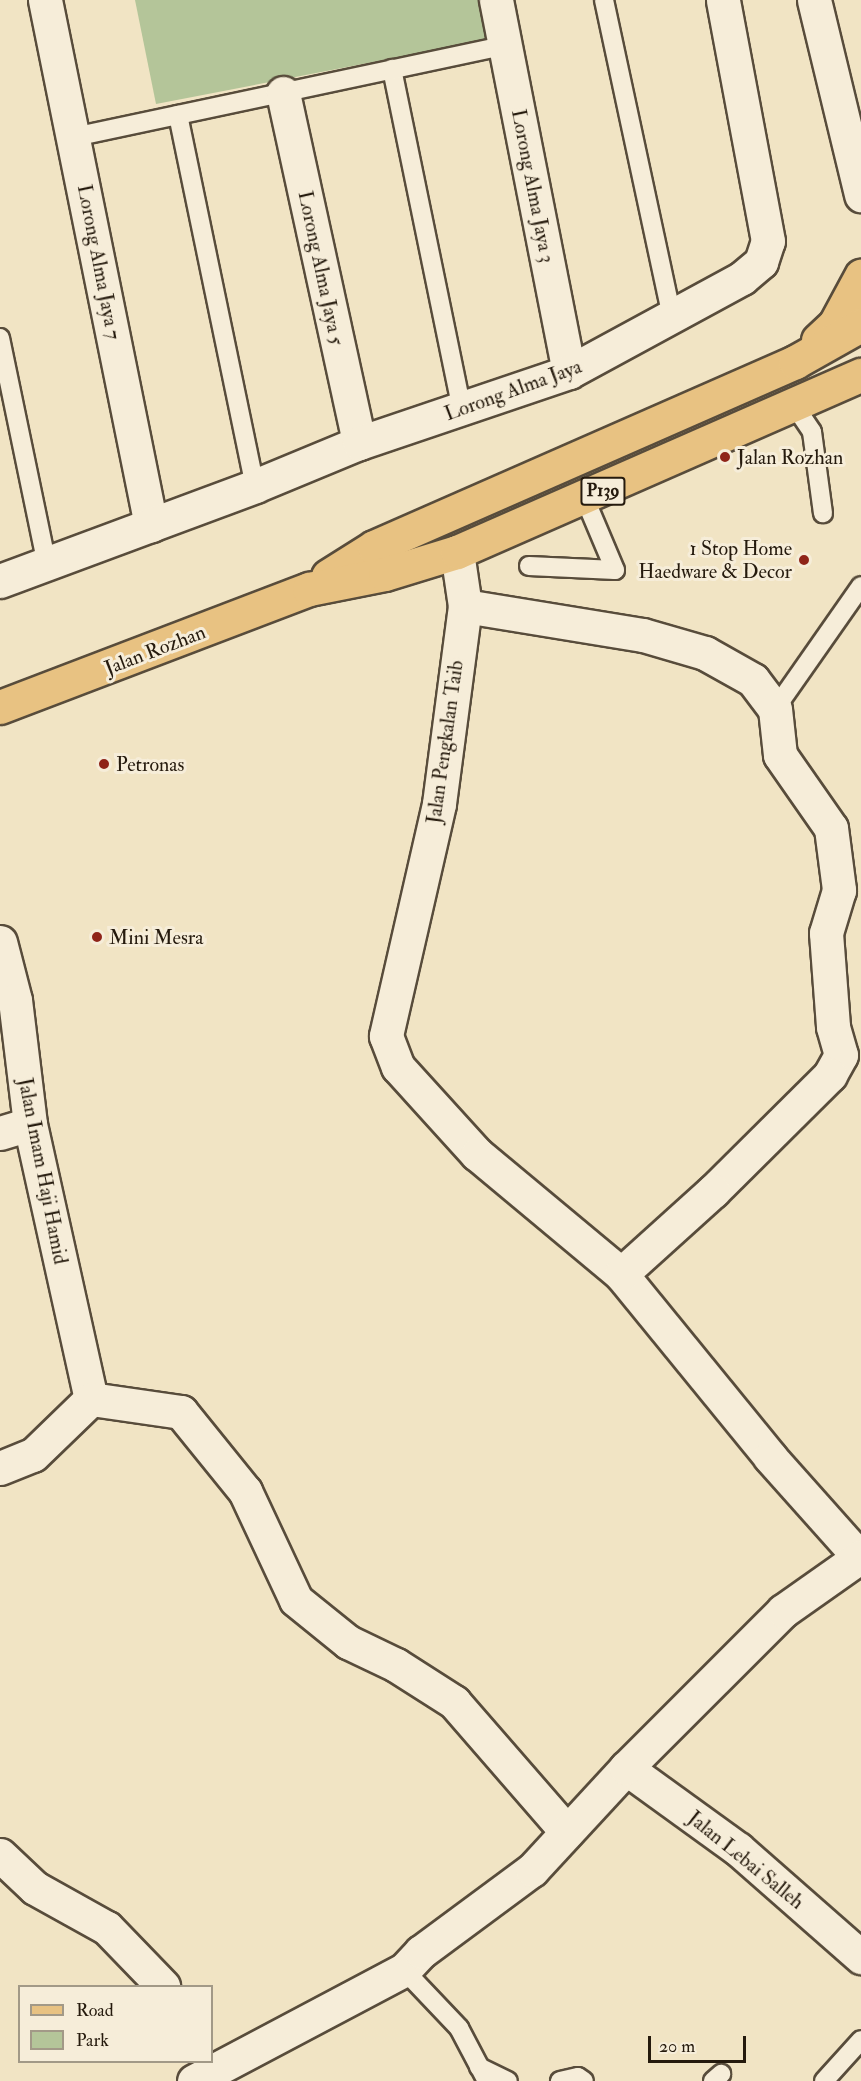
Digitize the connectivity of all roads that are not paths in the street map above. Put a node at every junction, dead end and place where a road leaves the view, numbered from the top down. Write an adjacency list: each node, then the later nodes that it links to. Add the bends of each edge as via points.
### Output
1 (45, 0): 10 (street, Lorong Alma Jaya 7)
2 (496, 0): 6 (street, Lorong Alma Jaya 3)
3 (604, 0): 13 (lane)
4 (723, 0): 13 (street, Lorong Alma Jaya, via 768,241 761,262)
5 (814, 0): 11 (street)
6 (505, 45): 7 (lane); 18 (street, Lorong Alma Jaya 3)
7 (392, 69): 8 (lane); 21 (lane)
8 (283, 93): 9 (lane); 22 (street, Lorong Alma Jaya 5)
9 (178, 115): 10 (lane); 23 (lane)
10 (74, 137): 26 (street, Lorong Alma Jaya 7)
11 (861, 195)
12 (861, 276): 16 (main road, via 836,324)
13 (672, 317): 18 (street, Lorong Alma Jaya)
14 (861, 325): 16 (main road, Jalan Rozhan / P139)
15 (0, 338): 28 (lane)
16 (795, 362): 32 (main road, Jalan Rozhan / P139, via 374,547)
17 (861, 366): 19 (main road, Jalan Rozhan)
18 (569, 372): 21 (street, Lorong Alma Jaya)
19 (847, 381): 20 (main road, Jalan Rozhan / P139)
20 (794, 405): 24 (main road, Jalan Rozhan / P139); 25 (lane, via 812,432)
21 (462, 410): 22 (street, Lorong Alma Jaya)
22 (359, 443): 23 (street, Lorong Alma Jaya)
23 (255, 486): 26 (street, Lorong Alma Jaya)
24 (585, 499): 27 (main road, Jalan Rozhan / P139); 29 (lane, via 615,570)
25 (824, 513)
26 (151, 525): 28 (street, Lorong Alma Jaya)
27 (457, 552): 32 (main road, Jalan Rozhan / P139, via 385,574); 33 (street, Jalan Pengkalan Taib)
28 (47, 565): 30 (street, Lorong Alma Jaya)
29 (529, 566)
30 (0, 581)
31 (861, 586): 35 (lane)
32 (309, 589): 34 (main road, Jalan Rozhan / P139)
33 (465, 606): 35 (street, via 643,635 705,653 753,680); 38 (street, Jalan Pengkalan Taib, via 439,804 386,1036 398,1067 477,1154)
34 (0, 707)
35 (775, 709): 38 (street, via 780,755 831,828 838,890 826,933 833,1028 841,1055 830,1075 713,1191)
36 (0, 942): 37 (street, Jalan Imam Haji Hamid, via 15,1000)
37 (15, 1128): 39 (street, Jalan Imam Haji Hamid)
38 (621, 1274): 41 (street, via 770,1456)
39 (91, 1399): 40 (street, via 33,1455); 43 (street, via 181,1412 244,1491 296,1600 348,1642 396,1665 454,1702)
40 (0, 1468)
41 (860, 1557): 42 (street, via 783,1611)
42 (626, 1768): 43 (street); 45 (street, Jalan Lebai Salleh, via 738,1849)
43 (567, 1832): 46 (street, via 532,1870 421,1952)
44 (0, 1855): 47 (street, via 35,1888 107,1928)
45 (861, 1957)
46 (404, 1970): 49 (street, via 246,2052); 50 (lane, via 459,2028)
47 (162, 1985)
48 (861, 2040): 54 (lane)
49 (210, 2066)
50 (483, 2074): 51 (lane)
51 (508, 2081)
52 (560, 2081): 53 (lane, via 578,2077)
53 (584, 2081)
54 (824, 2081)

